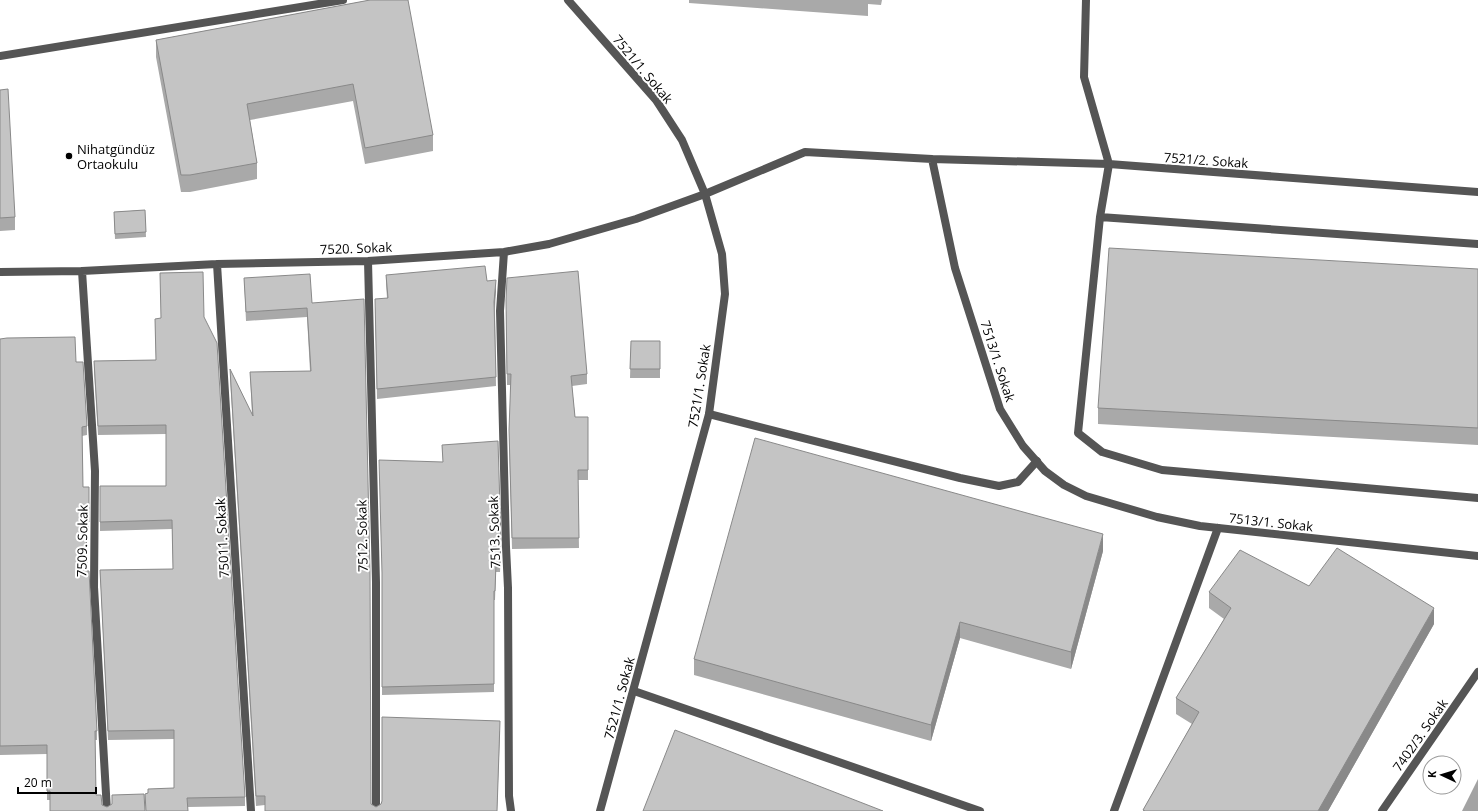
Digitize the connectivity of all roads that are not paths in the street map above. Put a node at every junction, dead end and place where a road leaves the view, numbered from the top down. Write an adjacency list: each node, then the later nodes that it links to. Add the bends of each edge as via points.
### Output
1 (343, 0): 4 (street)
2 (568, 0): 8 (street, 7521/1. Sokak, via 656,100 682,140)
3 (1086, 0): 6 (street, via 1084,77)
4 (0, 56)
5 (932, 159): 6 (street, 7521/2. Sokak); 8 (street, via 805,152); 17 (street, 7513/1. Sokak, via 955,268 1000,409 1023,446)
6 (1109, 164): 7 (street, 7521/2. Sokak); 9 (street)
7 (1478, 192)
8 (705, 194): 11 (street, 7520. Sokak, via 636,219 549,244); 16 (street, 7521/1. Sokak, via 722,254 725,294)
9 (1100, 217): 10 (street); 18 (street, via 1078,433 1102,452 1162,470)
10 (1478, 244)
11 (504, 252): 12 (street, 7520. Sokak); 26 (street, 7513. Sokak, via 500,311)
12 (368, 261): 13 (street, 7520. Sokak); 25 (street, 7512. Sokak, via 376,582)
13 (217, 264): 14 (street, 7520. Sokak); 24 (street, 75011. Sokak)
14 (82, 271): 15 (street, 7520. Sokak); 23 (street, 7509. Sokak, via 95,471 94,587)
15 (0, 272)
16 (709, 414): 17 (street, via 999,486 1018,482); 22 (street, 7521/1. Sokak)
17 (1036, 461): 19 (street, 7513/1. Sokak, via 1064,485 1086,496 1157,517)
18 (1478, 498)
19 (1218, 528): 20 (street, 7513/1. Sokak); 29 (street)
20 (1478, 556)
21 (1478, 672): 30 (street, 7402/3. Sokak)
22 (634, 691): 27 (street, 7521/1. Sokak); 28 (street)
23 (107, 811)
24 (251, 811)
25 (376, 811)
26 (511, 811)
27 (600, 811)
28 (980, 811)
29 (1114, 811)
30 (1382, 811)

